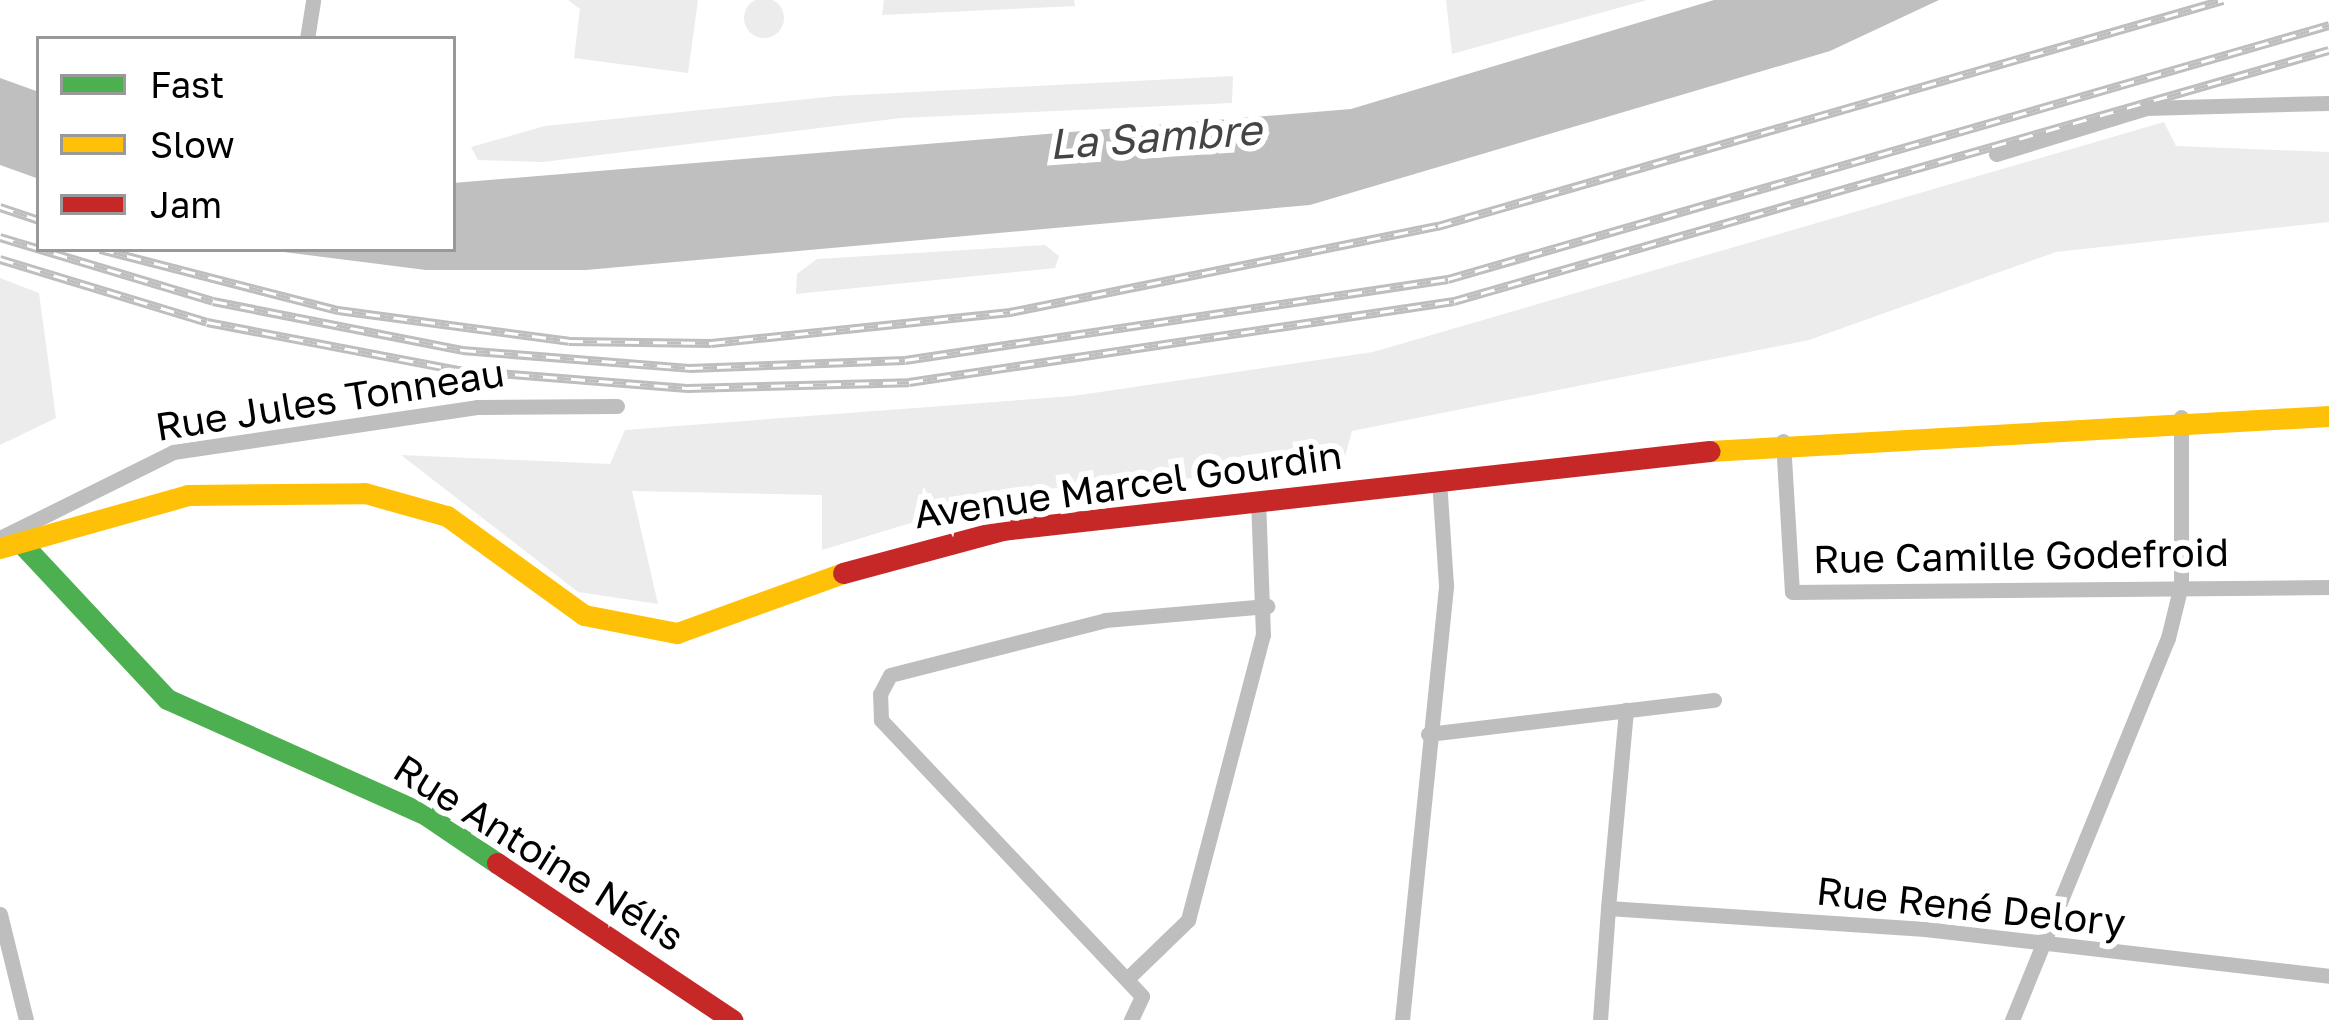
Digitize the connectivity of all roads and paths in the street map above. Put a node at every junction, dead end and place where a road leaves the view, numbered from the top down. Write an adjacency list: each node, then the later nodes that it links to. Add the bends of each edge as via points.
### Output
1 (313, 0): 2 (street)
2 (307, 36)
3 (2329, 103): 4 (street, via 2146,108)
4 (1996, 154)
5 (617, 406): 11 (street, Rue Jules Tonneau, via 477,407 173,452)
6 (2329, 416): 7 (street, Avenue Marcel Gourdin)
7 (2181, 417): 8 (street, Avenue Marcel Gourdin); 14 (street)
8 (1783, 441): 9 (street, Avenue Marcel Gourdin); 14 (street, Rue Camille Godefroid, via 1792,592)
9 (1438, 480): 10 (street, Avenue Marcel Gourdin); 19 (street, via 1446,585)
10 (1258, 501): 12 (street, Avenue Marcel Gourdin, via 953,539 677,633 584,615 474,532 378,495 188,495); 16 (street)
11 (0, 538)
12 (23, 545): 13 (street, Avenue Marcel Gourdin); 26 (street, Rue Antoine Nélis, via 167,699 426,815)
13 (0, 548)
14 (2181, 586): 15 (street, Rue Camille Godefroid); 22 (street, via 2147,704)
15 (2329, 586)
16 (1267, 606): 24 (street, via 1188,920); 24 (street, via 1106,620 890,675 880,694 881,719)
17 (1714, 700): 18 (street)
18 (1626, 710): 19 (street); 20 (street)
19 (1428, 734): 28 (street)
20 (1608, 908): 22 (street, Rue René Delory); 29 (street)
21 (0, 914): 25 (street)
22 (2044, 948): 23 (street, Rue René Delory); 30 (street)
23 (2329, 976)
24 (1127, 979): 27 (street, via 1142,996)
25 (26, 1020)
26 (732, 1020)
27 (1131, 1020)
28 (1402, 1020)
29 (1600, 1020)
30 (2012, 1020)

